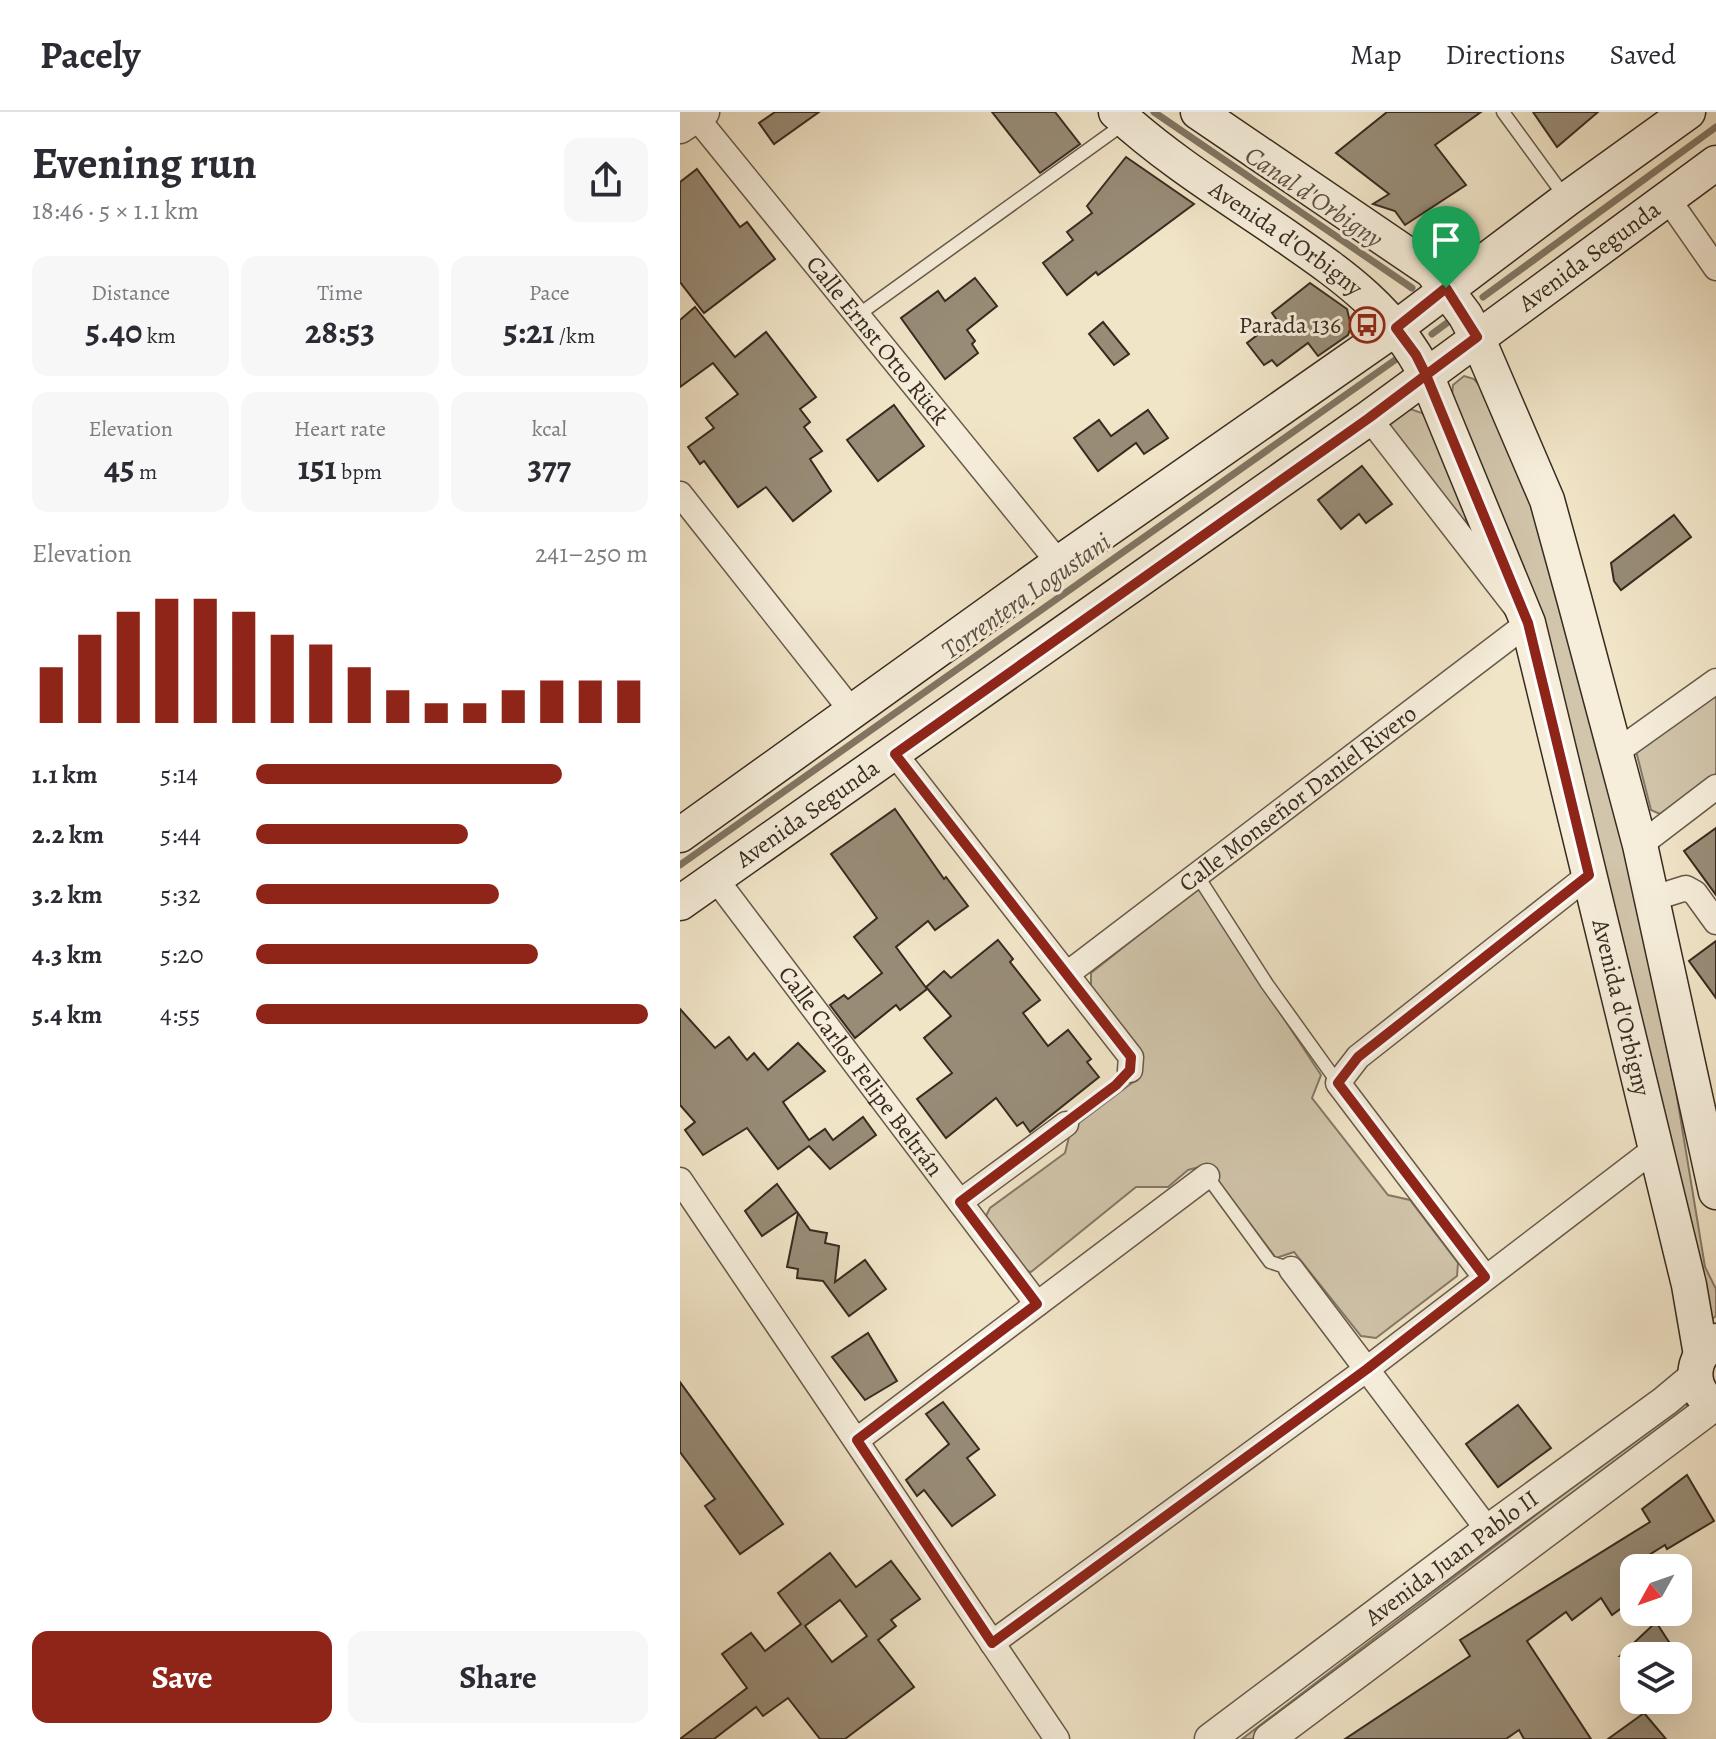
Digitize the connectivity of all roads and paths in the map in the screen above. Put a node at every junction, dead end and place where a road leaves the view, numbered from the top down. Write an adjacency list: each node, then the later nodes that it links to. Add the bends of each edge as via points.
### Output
1 (1198, 112): 10 (main road, Avenida d'Orbigny, via 1423,265)
2 (1503, 112): 7 (lane)
3 (1688, 112): 7 (main road)
4 (1121, 117): 11 (lane); 12 (main road, Avenida d'Orbigny, via 1353,283)
5 (693, 119): 11 (street, Calle Ernst Otto Rück)
6 (1716, 163): 8 (main road, Avenida Segunda)
7 (1567, 199): 10 (main road)
8 (1668, 199): 9 (street); 13 (main road, Avenida Segunda)
9 (1716, 268)
10 (1446, 288): 12 (main road); 13 (main road, Avenida d'Orbigny)
11 (858, 315): 17 (street, Calle Ernst Otto Rück)
12 (1396, 328): 14 (main road, Avenida d'Orbigny); 17 (main road)
13 (1477, 337): 14 (main road, Avenida Segunda); 21 (main road, Avenida d'Orbigny, via 1547,500)
14 (1426, 375): 15 (main road, Avenida Segunda); 18 (main road, Avenida d'Orbigny)
15 (1369, 418): 18 (street); 22 (main road, Avenida Segunda)
16 (680, 494): 20 (street)
17 (1059, 563): 20 (main road)
18 (1528, 623): 26 (street, Calle Monseñor Daniel Rivero); 27 (main road, Avenida d'Orbigny)
19 (1716, 681): 21 (street)
20 (851, 710): 24 (main road)
21 (1615, 753): 25 (main road, Avenida d'Orbigny)
22 (895, 754): 28 (main road, Avenida Segunda); 32 (street)
23 (1716, 787): 25 (street)
24 (681, 832)
25 (1640, 845): 29 (main road, Avenida d'Orbigny)
26 (1197, 875): 32 (street, Calle Monseñor Daniel Rivero); 34 (lane)
27 (1589, 875): 34 (street, via 1358,1057); 36 (main road, Avenida d'Orbigny)
28 (715, 878): 30 (main road, Avenida Segunda); 40 (street, Calle Carlos Felipe Beltrán)
29 (1651, 899): 31 (street, via 1686,888); 39 (main road, Avenida d'Orbigny)
30 (680, 903)
31 (1716, 922)
32 (1067, 974): 33 (street, via 1131,1057)
33 (1130, 1070): 35 (lane)
34 (1338, 1083): 42 (street)
35 (1066, 1124): 40 (street)
36 (1656, 1148): 42 (street); 44 (main road, Avenida d'Orbigny)
37 (1207, 1176): 41 (lane, via 1270,1262); 43 (street)
38 (680, 1180): 47 (street)
39 (1716, 1192)
40 (960, 1202): 43 (street, Calle Carlos Felipe Beltrán)
41 (1291, 1269): 45 (street)
42 (1485, 1277): 45 (street)
43 (1037, 1304): 47 (street)
44 (1704, 1357): 46 (main road, via 1698,1390); 48 (street, Avenida Juan Pablo II, via 1665,1401)
45 (1367, 1369): 48 (street); 49 (street)
46 (1715, 1406): 50 (street, Avenida Juan Pablo II)
47 (857, 1440): 49 (street)
48 (1488, 1530): 52 (street, Avenida Juan Pablo II)
49 (992, 1643): 51 (street)
50 (1301, 1730): 53 (street, Avenida Juan Pablo II)
51 (1057, 1739)
52 (1210, 1739)
53 (1269, 1739)

